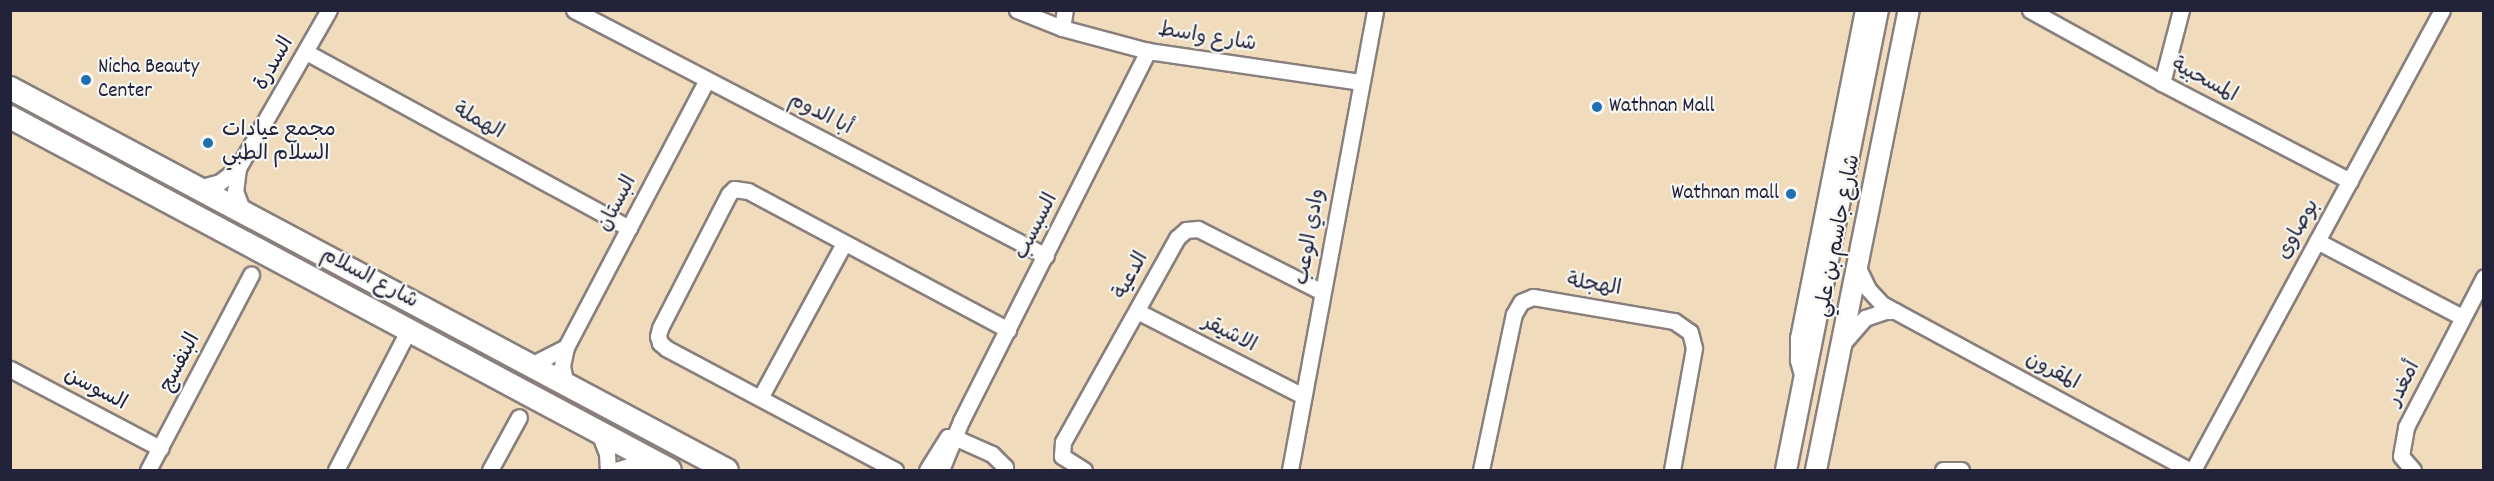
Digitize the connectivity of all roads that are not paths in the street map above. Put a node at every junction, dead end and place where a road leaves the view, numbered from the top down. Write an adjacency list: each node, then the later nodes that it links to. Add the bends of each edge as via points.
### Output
1 (329, 10): 14 (street, السدرة)
2 (574, 10): 15 (street, أبا الدوم)
3 (1017, 10): 12 (street, شارع واسط)
4 (1065, 10): 12 (street)
5 (1375, 10): 16 (street, وادي الوعب)
6 (1863, 10): 41 (street, via 1798,338 1798,360)
7 (1878, 10): 41 (street, شارع جاسم بن علي)
8 (1909, 10): 28 (street, شارع جاسم بن علي)
9 (2181, 10): 17 (street)
10 (2442, 10): 21 (street, بوصاوى)
11 (2035, 14): 17 (street, المسحبية)
12 (1062, 28): 13 (street, شارع واسط)
13 (1148, 51): 16 (street, شارع واسط); 27 (street, السبسب)
14 (306, 52): 20 (street, السدرة); 24 (street, الهملة)
15 (707, 80): 24 (street, البستان); 27 (street, أبا الدوم)
16 (1360, 82): 31 (street, وادي الوعب)
17 (2162, 83): 21 (street, المسحبية)
18 (10, 88): 22 (main road, شارع السلام)
19 (10, 117): 35 (main road, شارع السلام)
20 (238, 168): 22 (street, السدرة, via 220,182); 23 (street, السدرة, via 235,191)
21 (2350, 181): 25 (street, بوصاوى)
22 (198, 188): 23 (main road, شارع السلام)
23 (243, 212): 39 (main road, شارع السلام)
24 (628, 228): 38 (street, البستان)
25 (2317, 241): 34 (street); 69 (street, بوصاوى)
26 (844, 243): 36 (street); 44 (street); 44 (street, via 741,188 729,194 658,336 666,348)
27 (1046, 256): 36 (street, السبسب)
28 (1857, 266): 33 (street, المقرون, via 1874,298); 37 (street, شارع جاسم بن علي)
29 (250, 275): 49 (street, البنفسج)
30 (2484, 277): 34 (street, أمغدر)
31 (1322, 292): 32 (street, الدعية, via 1198,229 1177,238); 43 (street, وادي الوعب)
32 (1137, 311): 43 (street, الاشيقر); 61 (street, الدعية, via 1063,442 1062,456)
33 (1895, 311): 37 (street, via 1865,318); 69 (street, المقرون)
34 (2462, 317): 70 (street, أمغدر, via 2406,427 2401,456)
35 (409, 329): 47 (main road, شارع السلام); 52 (street, شارع السلام)
36 (1008, 330): 46 (street, السبسب)
37 (1842, 345): 66 (street, شارع جاسم بن علي)
38 (566, 347): 39 (street); 42 (street, البستان, via 562,366)
39 (529, 366): 42 (main road, شارع السلام)
40 (10, 369): 49 (street, السوسن)
41 (1804, 381): 65 (street, شارع جاسم بن علي)
42 (566, 385): 56 (main road, شارع السلام)
43 (1303, 396): 62 (street, وادي الوعب)
44 (760, 398): 57 (street)
45 (519, 417): 53 (street)
46 (961, 421): 48 (street, السبسب); 58 (street, السبسب)
47 (598, 430): 50 (main road, شارع السلام); 54 (street, via 605,445)
48 (956, 438): 59 (street, السبسب); 60 (street, via 992,454)
49 (160, 448): 51 (street, البنفسج)
50 (661, 465): 55 (street, via 628,465)
51 (148, 471)
52 (336, 471)
53 (490, 471)
54 (608, 471)
55 (616, 471)
56 (727, 471)
57 (895, 471)
58 (927, 471)
59 (941, 471)
60 (1005, 471)
61 (1084, 471)
62 (1290, 471)
63 (1481, 471): 64 (street, الهجلة, via 1514,314 1521,302 1533,297 1674,321 1689,332 1694,348)
64 (1672, 471)
65 (1786, 471)
66 (1816, 471)
67 (1943, 471): 68 (street)
68 (1961, 471)
69 (2191, 471)
70 (2413, 471)

